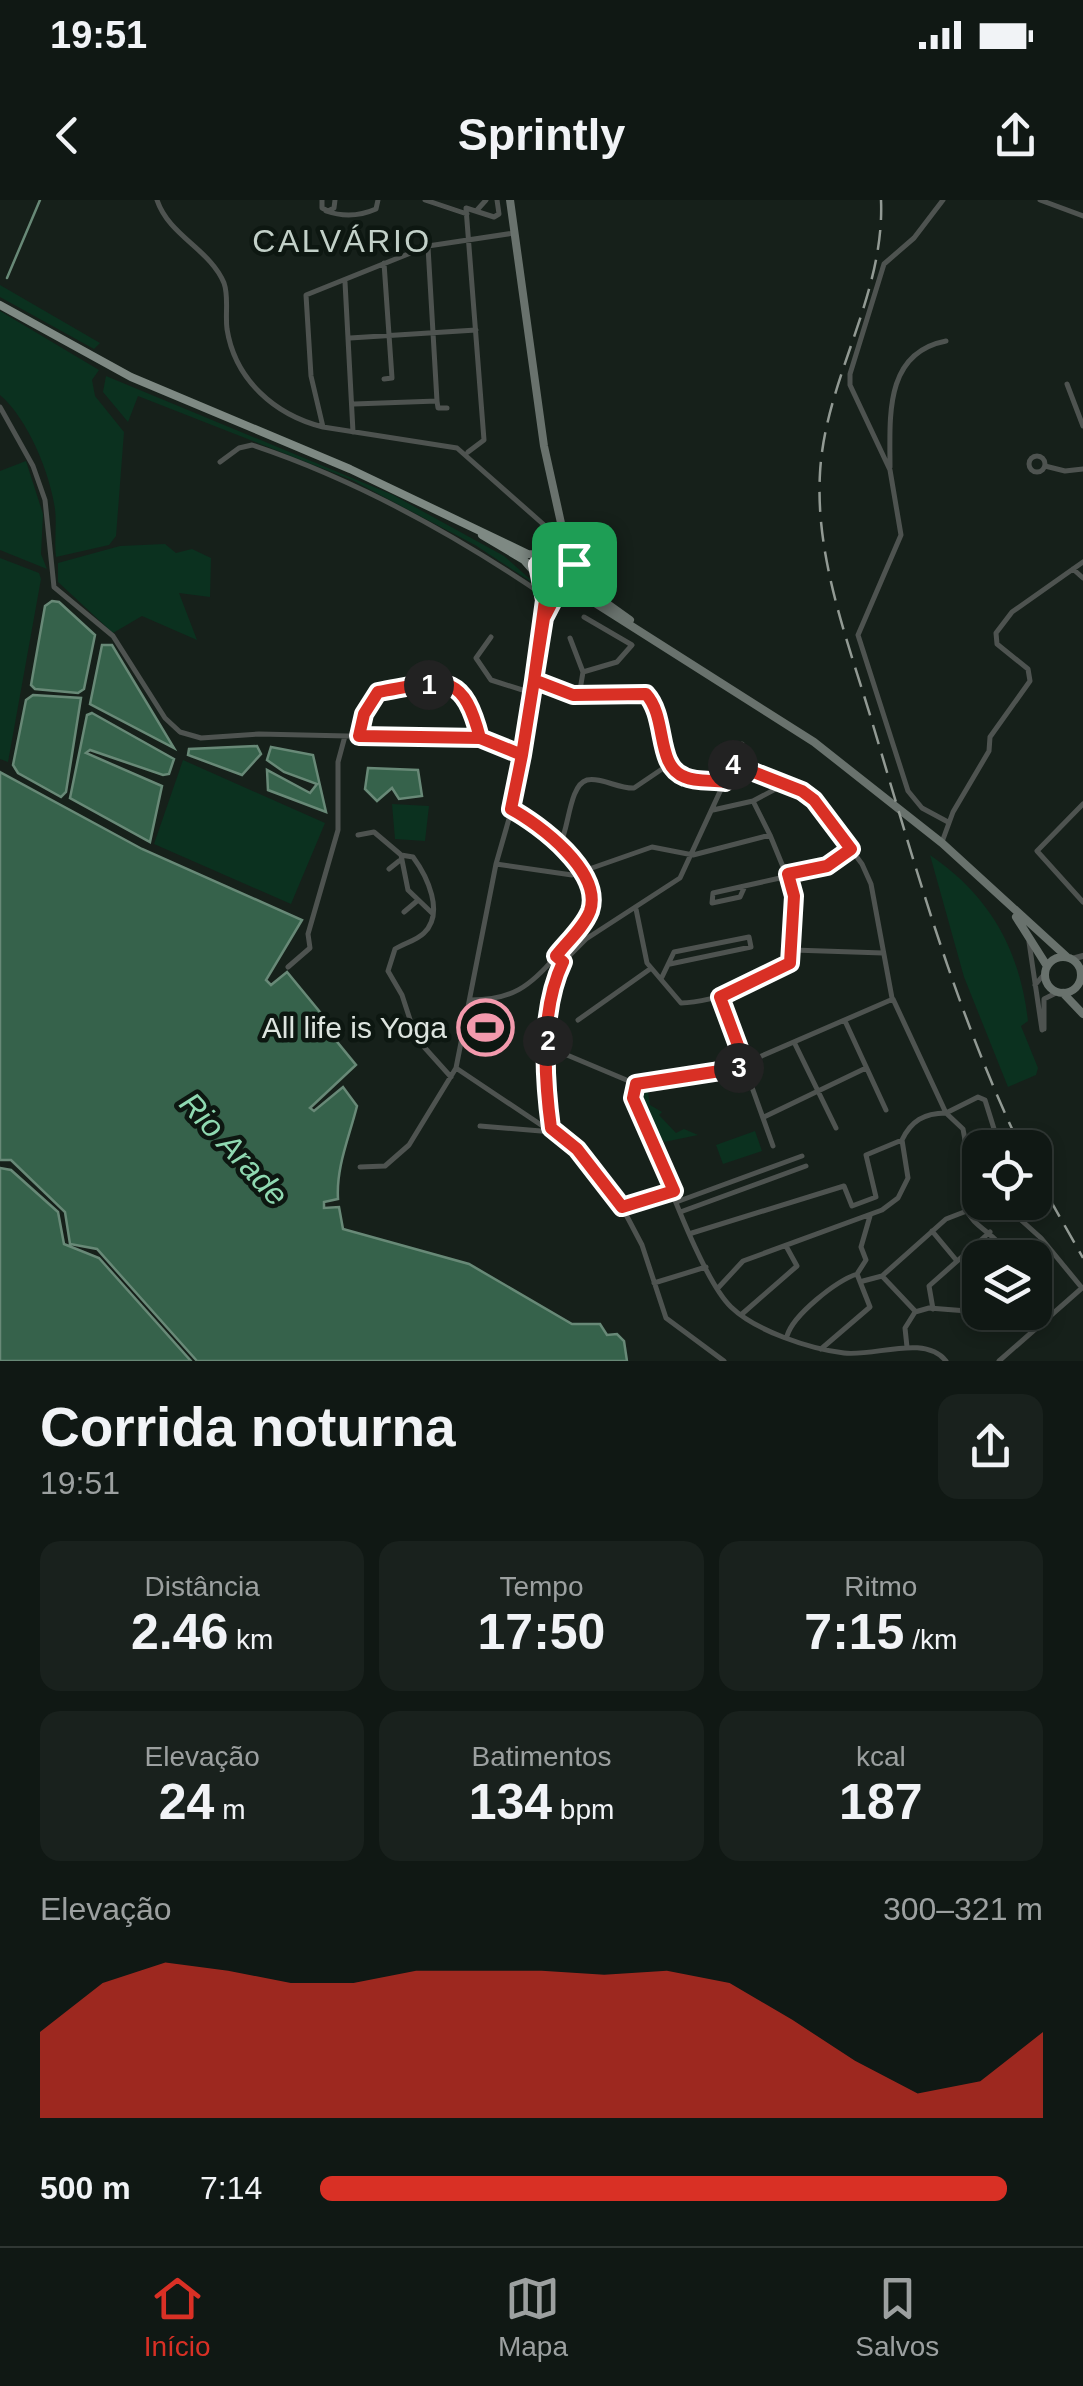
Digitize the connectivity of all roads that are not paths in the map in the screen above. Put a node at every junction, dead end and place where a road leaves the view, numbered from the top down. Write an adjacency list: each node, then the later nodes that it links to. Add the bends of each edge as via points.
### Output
1 (157, 200): 34 (street, via 178,234 224,282 227,329 247,382 304,422)
2 (322, 200): 12 (street)
3 (378, 200): 14 (street, via 376,209)
4 (425, 200): 13 (street)
5 (486, 200): 11 (street)
6 (497, 200): 11 (street, via 494,217)
7 (510, 200): 16 (main road)
8 (943, 200): 40 (street, via 884,264 850,374)
9 (1040, 200): 15 (street)
10 (335, 203): 12 (street); 14 (street)
11 (478, 209): 13 (street, via 466,208)
12 (326, 211): 14 (street)
13 (468, 214): 17 (street)
14 (346, 216)
15 (1083, 216)
16 (517, 233): 17 (street); 41 (main road)
17 (470, 238): 18 (street); 22 (street)
18 (428, 246): 19 (street); 23 (street)
19 (384, 263): 20 (street); 24 (street)
20 (345, 282): 25 (street); 34 (street, via 306,295 311,376)
21 (0, 304): 42 (main road, via 130,376)
22 (476, 330): 23 (street); 36 (street, via 484,440)
23 (434, 333): 24 (street); 29 (street)
24 (389, 336): 25 (street); 27 (street, via 392,378)
25 (350, 338): 30 (street)
26 (946, 341): 40 (street, via 924,345 895,379)
27 (384, 379)
28 (1068, 384): 33 (street)
29 (437, 401): 30 (street); 32 (street, via 438,408)
30 (354, 404): 35 (street)
31 (0, 407): 62 (street, via 45,500 54,587 113,636 164,718 200,738)
32 (447, 408)
33 (1083, 426)
34 (323, 427): 35 (street)
35 (353, 432): 36 (street)
36 (470, 454): 43 (street)
37 (220, 462): 52 (street, via 252,445 368,491)
38 (1045, 466): 39 (street)
39 (1083, 469)
40 (890, 470): 75 (street, via 901,536 858,636 908,791 928,814)
41 (556, 499): 43 (main road); 43 (main road)
42 (421, 502): 45 (main road); 50 (main road, via 524,560)
43 (563, 539): 44 (main road); 47 (main road)
44 (554, 552): 45 (main road); 47 (main road)
45 (545, 556): 50 (main road)
46 (1083, 562): 48 (street)
47 (574, 565): 51 (main road, via 572,580); 57 (main road, via 588,590)
48 (1074, 568): 49 (street); 78 (street, via 1012,612 996,634 997,644 1028,669 1030,680 990,737)
49 (1083, 578)
50 (540, 579): 51 (main road); 52 (street)
51 (561, 588): 54 (street); 57 (main road)
52 (545, 596): 54 (street)
53 (584, 617): 58 (street, via 632,645 617,662)
54 (544, 618): 59 (street)
55 (491, 636): 60 (street, via 476,658 492,680)
56 (570, 638): 58 (street)
57 (670, 649): 78 (main road, via 814,742)
58 (583, 672): 61 (street)
59 (534, 680): 60 (street); 61 (street)
60 (532, 693): 66 (street)
61 (579, 696): 68 (street, via 646,694 662,722)
62 (345, 736): 63 (street); 104 (street, via 338,762 338,830 308,934 310,948)
63 (359, 736): 64 (street); 64 (street, via 378,692 448,683 472,706)
64 (480, 738): 66 (street)
65 (742, 744): 67 (street)
66 (522, 755): 73 (street)
67 (733, 764): 69 (street); 70 (street)
68 (668, 765): 69 (street, via 688,778); 79 (street, via 634,788 582,783)
69 (725, 782): 74 (street)
70 (784, 784): 71 (street); 80 (street, via 814,800)
71 (754, 801): 74 (street); 76 (street)
72 (1083, 804): 91 (street, via 1037,851)
73 (511, 809): 79 (street); 84 (street)
74 (713, 810): 82 (street)
75 (948, 822)
76 (770, 835): 82 (street); 87 (street)
77 (358, 836): 83 (street, via 374,832)
78 (942, 843): 90 (main road)
79 (560, 844): 86 (street)
80 (851, 849): 87 (street, via 827,866); 98 (street, via 871,884)
81 (389, 853): 83 (street)
82 (693, 855): 86 (street, via 652,847); 92 (street, via 671,888)
83 (400, 856): 85 (street); 89 (street, via 402,884); 94 (street, via 414,856 424,871)
84 (496, 864): 86 (street); 114 (street)
85 (389, 870)
86 (582, 872): 95 (street, via 591,904)
87 (788, 875): 88 (street); 97 (street)
88 (744, 886): 88 (street, via 713,893 712,903 740,897)
89 (417, 900): 93 (street); 94 (street)
90 (1005, 901): 101 (main road); 106 (main road); 112 (street, via 1029,938)
91 (1083, 902)
92 (636, 909): 96 (street); 105 (street)
93 (404, 912)
94 (432, 913): 125 (street, via 426,931 395,949 388,971 416,1038)
95 (578, 928): 96 (street); 99 (street)
96 (586, 939): 102 (street)
97 (793, 950): 98 (street); 111 (street, via 781,970)
98 (882, 953): 113 (street)
99 (556, 956): 102 (street); 114 (street, via 521,992)
100 (1083, 956): 101 (street)
101 (1069, 958): 106 (main road, via 1056,958); 107 (main road)
102 (563, 962): 118 (street, via 552,986)
103 (670, 964): 103 (street, via 674,952 749,937 751,946); 108 (street)
104 (288, 968)
105 (650, 969): 108 (street); 116 (street)
106 (1046, 970): 110 (main road, via 1048,984); 112 (street, via 1035,982)
107 (1082, 974): 109 (main road); 110 (main road, via 1076,988)
108 (662, 976): 111 (street, via 680,1003)
109 (1083, 990)
110 (1060, 992): 112 (street, via 1044,999 1042,1030); 115 (main road)
111 (720, 997): 121 (street)
112 (1034, 998)
113 (893, 999): 117 (street); 129 (street)
114 (471, 1000): 122 (street)
115 (1083, 1014)
116 (578, 1020)
117 (844, 1022): 119 (street); 123 (street)
118 (550, 1024): 120 (street); 124 (street)
119 (795, 1044): 121 (street); 127 (street)
120 (567, 1055): 124 (street); 126 (street)
121 (746, 1067): 126 (street); 130 (street)
122 (456, 1068): 125 (street); 133 (street)
123 (866, 1068): 127 (street); 128 (street)
124 (546, 1069): 133 (street)
125 (451, 1076): 139 (street, via 409,1145 385,1166)
126 (636, 1084): 141 (street, via 633,1098)
127 (818, 1091): 130 (street); 132 (street)
128 (886, 1110)
129 (946, 1113): 134 (street); 135 (street, via 978,1097); 136 (street, via 916,1120)
130 (764, 1118): 137 (street)
131 (480, 1126): 133 (street)
132 (836, 1128)
133 (553, 1130): 143 (street, via 577,1149)
134 (963, 1130)
135 (994, 1130)
136 (902, 1140): 146 (street, via 904,1190); 151 (street, via 866,1155 876,1197 852,1206 844,1186)
137 (773, 1146)
138 (802, 1156): 142 (street)
139 (360, 1166)
140 (806, 1166): 144 (street)
141 (674, 1191): 142 (street); 143 (street)
142 (679, 1202): 144 (street)
143 (622, 1207): 159 (street)
144 (682, 1211): 151 (street)
145 (962, 1214): 149 (street)
146 (870, 1216): 153 (street); 156 (street, via 861,1248 866,1260)
147 (977, 1220): 150 (street)
148 (1021, 1220): 161 (street)
149 (932, 1231): 154 (street); 157 (street)
150 (990, 1232): 152 (street); 154 (street)
151 (692, 1233): 155 (street)
152 (996, 1240)
153 (786, 1246): 160 (street, via 743,1261); 165 (street, via 797,1266)
154 (957, 1261): 162 (street, via 929,1286)
155 (706, 1267): 159 (street); 160 (street)
156 (856, 1274): 158 (street); 166 (street)
157 (882, 1276): 158 (street); 164 (street)
158 (863, 1281): 169 (street, via 870,1306)
159 (654, 1284): 171 (street, via 666,1318)
160 (718, 1288): 165 (street)
161 (1082, 1288): 173 (street)
162 (933, 1309): 163 (street); 164 (street)
163 (962, 1311)
164 (916, 1312): 167 (street)
165 (742, 1314): 166 (street)
166 (786, 1332): 169 (street)
167 (904, 1337): 168 (street); 170 (street)
168 (907, 1347): 170 (street); 172 (street, via 932,1350)
169 (821, 1348): 170 (street, via 862,1355)
170 (896, 1350)
171 (724, 1361)
172 (946, 1361)
173 (999, 1361)

